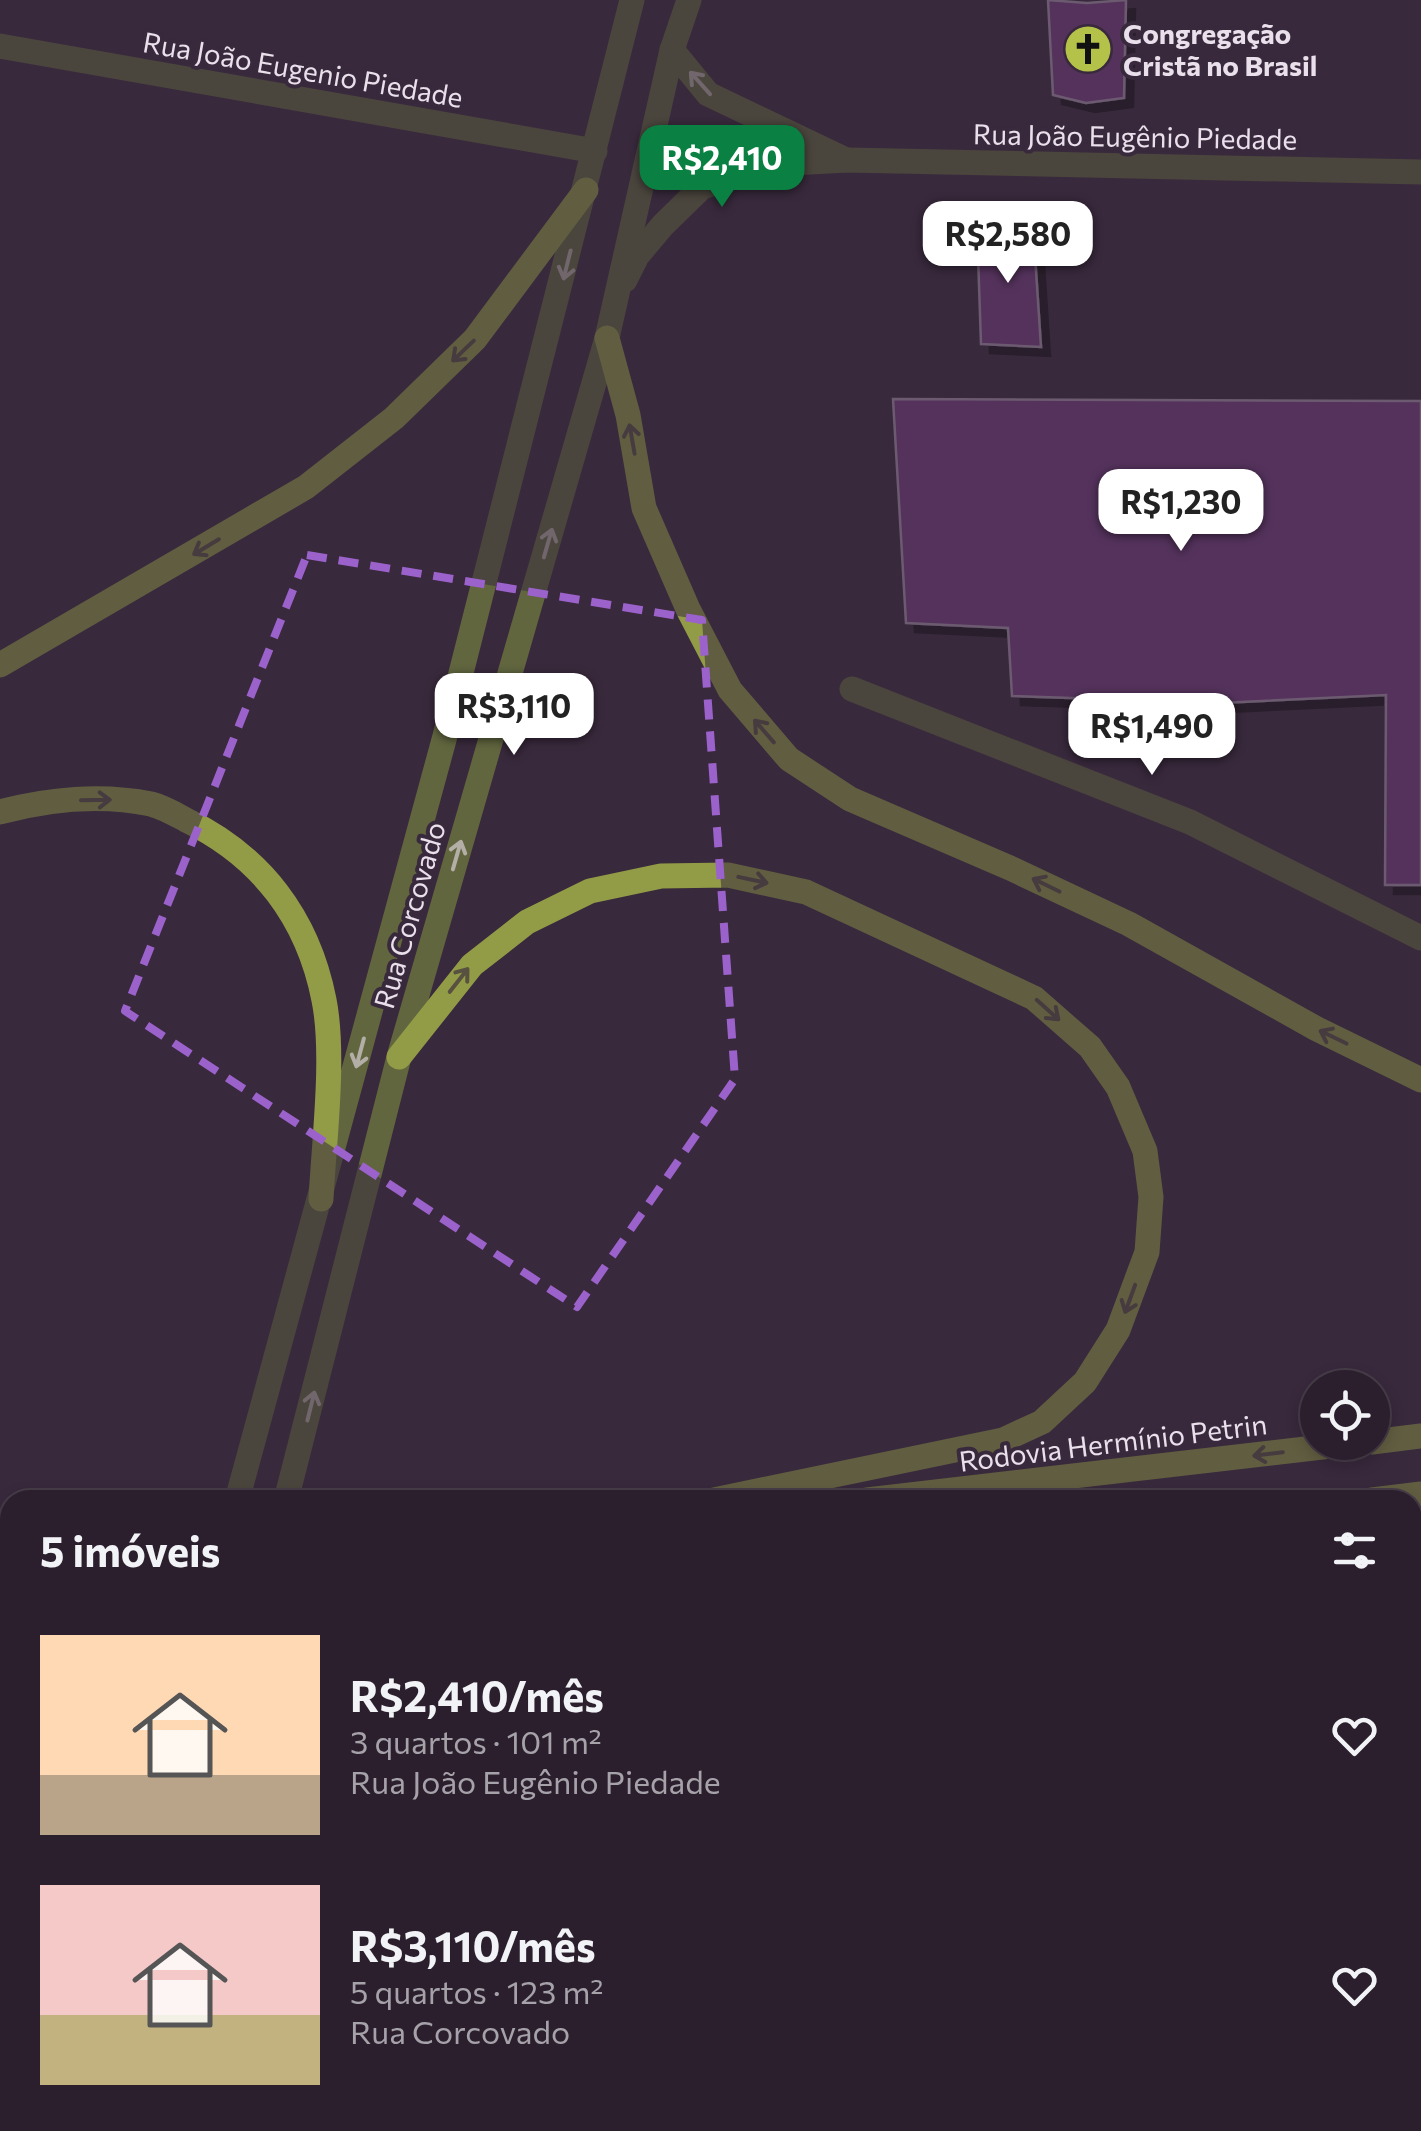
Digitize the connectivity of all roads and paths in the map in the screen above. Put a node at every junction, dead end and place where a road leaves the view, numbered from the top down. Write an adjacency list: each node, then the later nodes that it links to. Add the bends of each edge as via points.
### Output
1 (632, 0): 5 (street, Rua Corcovado)
2 (689, 0): 4 (street, Rua Corcovado)
3 (0, 46): 5 (street, Rua João Eugenio Piedade)
4 (672, 50): 6 (street, Rua João Eugênio Piedade, one-way to 4, via 708,94); 9 (street, Rua Corcovado)
5 (595, 151): 8 (street, Rua Corcovado)
6 (847, 160): 7 (street, Rua João Eugênio Piedade); 9 (street, Rua João Eugênio Piedade, via 773,164 702,187 637,256)
7 (1421, 172)
8 (586, 190): 11 (main road, one-way to 11, via 475,339 394,418 306,487); 17 (street, Rua Corcovado, one-way to 17)
9 (618, 297): 10 (street, Rua Corcovado)
10 (607, 338): 15 (street, Rua Corcovado, one-way to 10); 16 (main road, one-way to 10, via 1128,924 850,799 789,759 730,690 644,508)
11 (0, 665)
12 (852, 690): 14 (street, via 1190,822)
13 (0, 812): 17 (main road, one-way to 17, via 104,798 155,805 248,858 291,911 314,955 325,1004)
14 (1421, 938)
15 (399, 1057): 22 (street, Rua Corcovado, one-way to 15); 23 (main road, one-way to 23, via 472,965 527,922 590,892 660,876 728,874 806,892 1034,998 1090,1047 1118,1086 1145,1151 1152,1197 1147,1252 1118,1330 1086,1382 1042,1422 1003,1440)
16 (1421, 1080)
17 (321, 1199): 21 (street, Rua Corcovado)
18 (1421, 1436): 19 (main road)
19 (1390, 1440)
20 (1300, 1449): 24 (main road, Rodovia Hermínio Petrin, one-way to 24)
21 (240, 1490)
22 (289, 1490)
23 (762, 1490)
24 (954, 1490)

